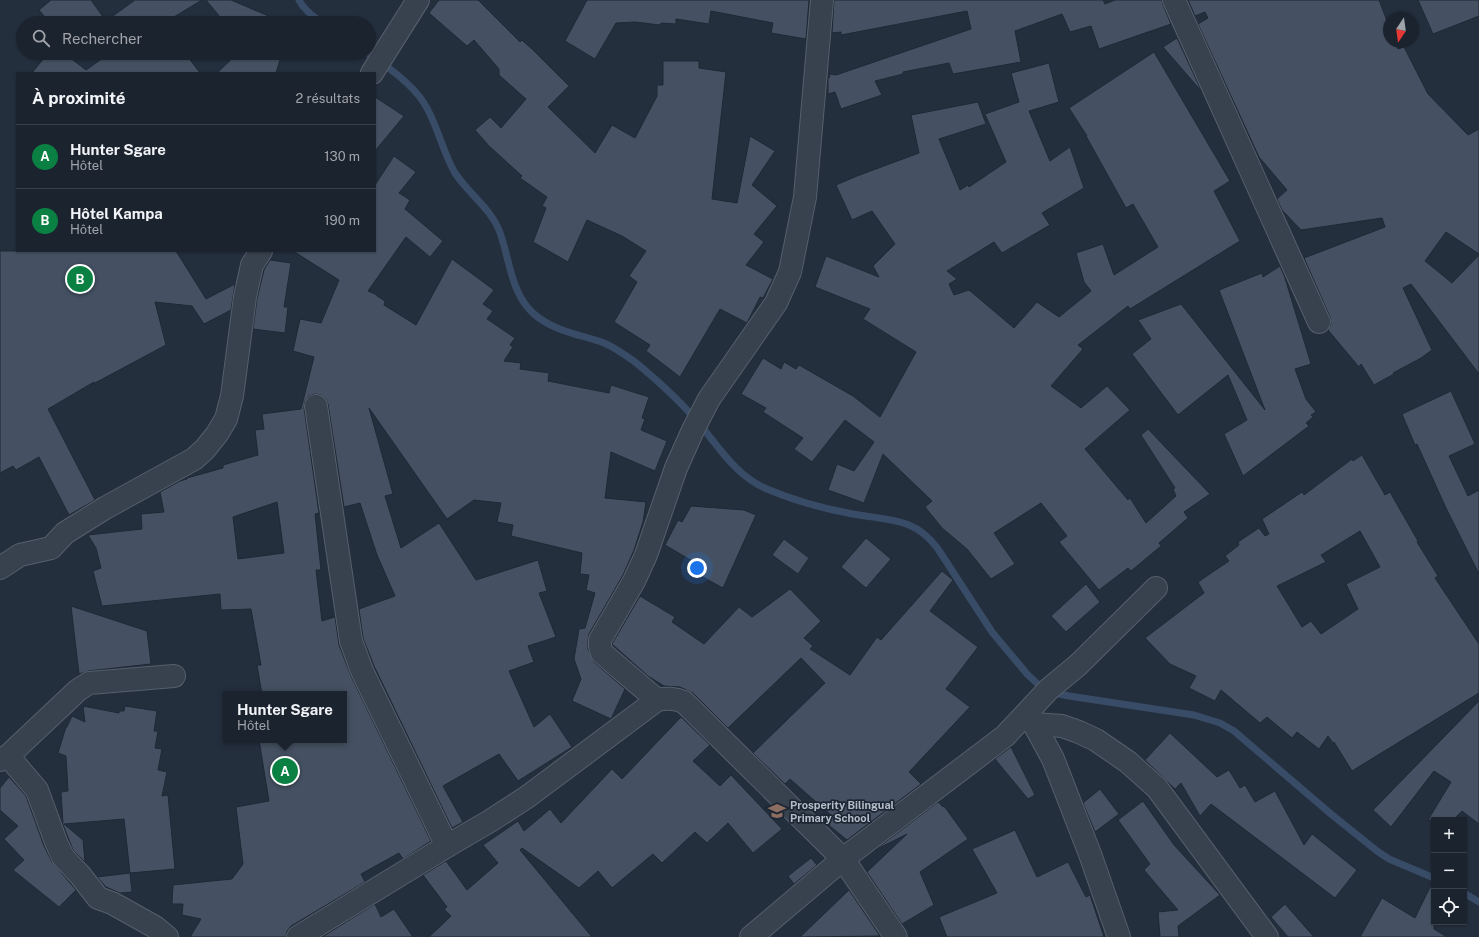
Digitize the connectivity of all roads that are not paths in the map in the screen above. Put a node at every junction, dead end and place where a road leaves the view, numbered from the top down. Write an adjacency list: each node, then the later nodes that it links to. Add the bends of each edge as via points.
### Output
1 (418, 0): 4 (street)
2 (822, 0): 11 (street, via 805,197 790,272 776,302 709,399 676,468 646,555 600,640 602,653)
3 (1174, 0): 6 (street)
4 (373, 72)
5 (260, 252): 8 (street, via 252,265 245,297 232,396 226,419 205,449 194,459 65,533 51,548 20,555)
6 (1320, 322)
7 (316, 406): 14 (street, via 351,641 362,671)
8 (0, 568)
9 (1156, 588): 12 (street, via 1078,664 1048,689)
10 (174, 676): 13 (street, via 89,683 78,690)
11 (657, 700): 14 (street, via 527,797); 15 (street, via 674,698 684,702)
12 (1031, 718): 15 (street); 20 (street, via 1053,759); 21 (street, via 1062,726 1096,740 1128,762 1157,788)
13 (4, 758): 16 (street, via 38,790 63,857 98,898 149,923)
14 (447, 846): 17 (street)
15 (843, 859): 18 (street); 19 (street)
16 (167, 937)
17 (298, 937)
18 (751, 937)
19 (896, 937)
20 (1119, 937)
21 (1267, 937)

